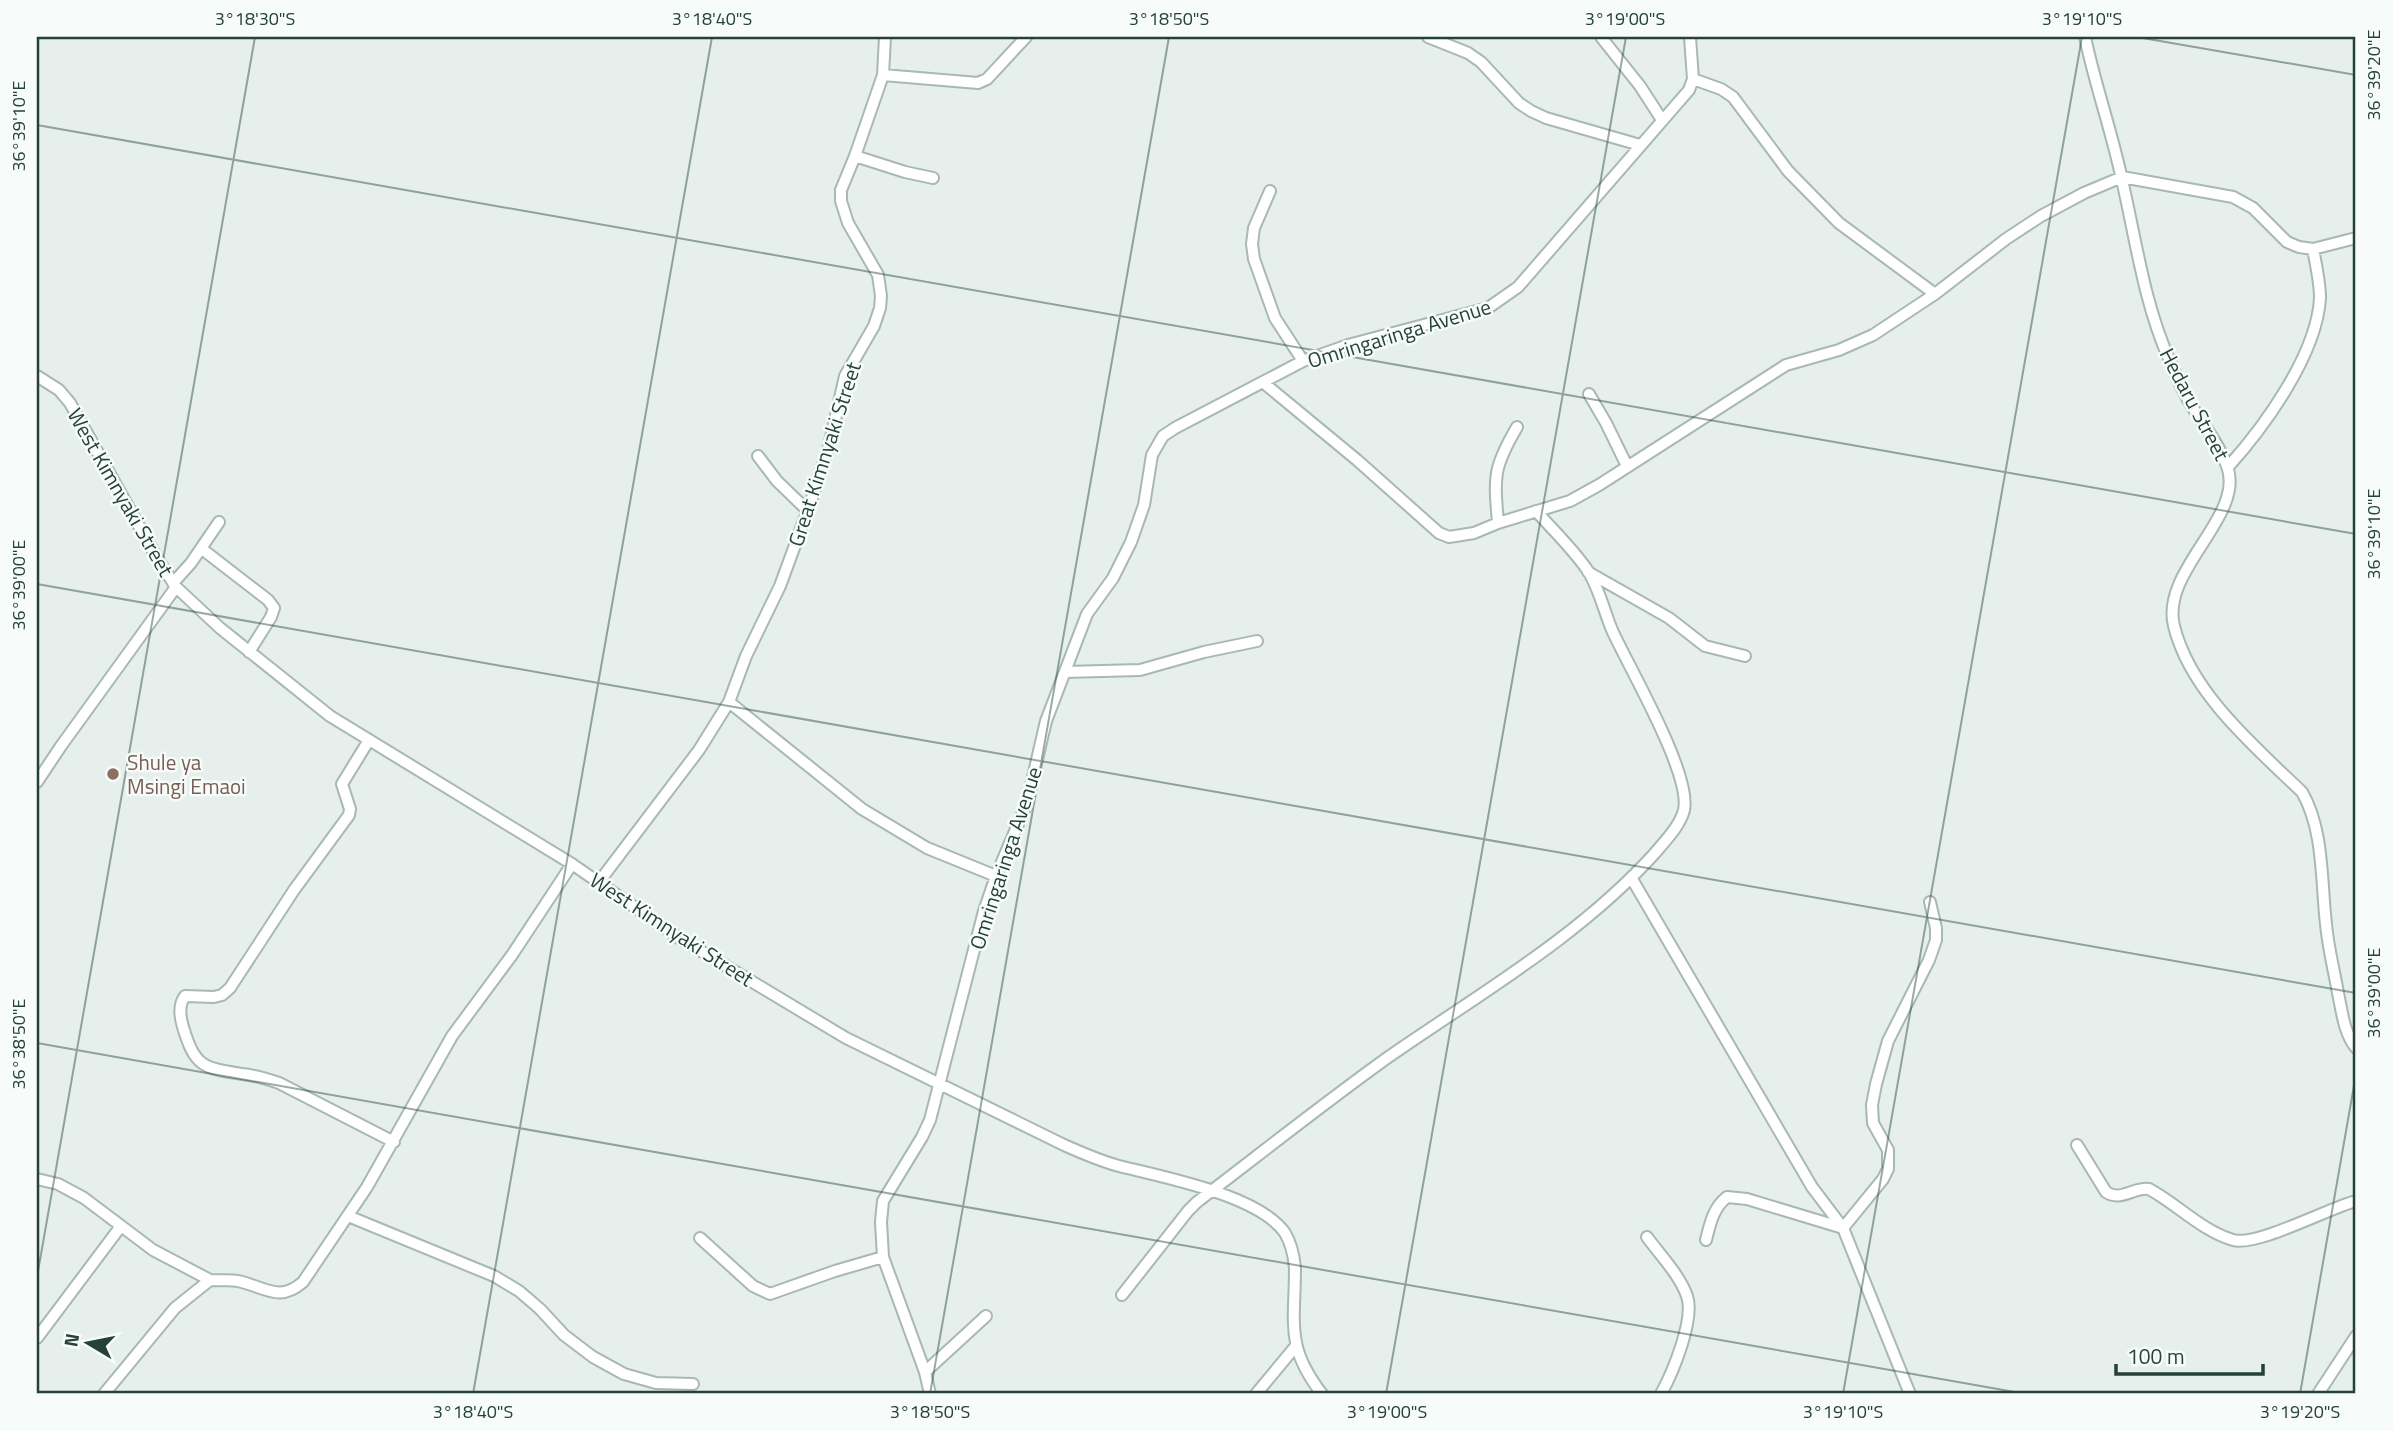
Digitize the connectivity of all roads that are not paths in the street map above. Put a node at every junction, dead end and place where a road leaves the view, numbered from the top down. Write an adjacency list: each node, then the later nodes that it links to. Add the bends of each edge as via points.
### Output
1 (885, 37): 7 (street, Great Kimnyaki Street)
2 (1026, 37): 7 (street, via 988,79 978,83)
3 (1428, 37): 10 (street, via 1481,62 1531,111)
4 (1601, 37): 9 (street)
5 (1689, 37): 8 (street)
6 (2085, 37): 13 (street, Hedaru Street)
7 (883, 75): 11 (street, Great Kimnyaki Street)
8 (1693, 79): 9 (street, Omringaringa Avenue, via 1684,97); 17 (street, via 1733,97 1788,171 1839,223)
9 (1662, 120): 10 (street, Omringaringa Avenue)
10 (1640, 145): 18 (street, Omringaringa Avenue, via 1562,239 1503,299 1488,308)
11 (855, 156): 12 (street); 26 (street, Great Kimnyaki Street, via 841,201 856,240 878,275 881,296 874,326 845,376 829,446)
12 (933, 177)
13 (2122, 177): 16 (street, via 2233,197 2253,208 2287,242); 17 (street, via 2041,216); 25 (street, Hedaru Street, via 2160,335 2186,397)
14 (1270, 191): 18 (street, via 1254,228 1254,259 1275,318)
15 (2356, 239): 16 (street)
16 (2313, 249): 25 (street, via 2320,295 2312,335 2270,415)
17 (1935, 294): 24 (street, via 1873,335 1786,365)
18 (1303, 361): 20 (street, Omringaringa Avenue)
19 (37, 376): 32 (street, West Kimnyaki Street, via 70,403)
20 (1265, 384): 29 (street, via 1439,533 1460,536); 36 (street, Omringaringa Avenue, via 1175,428 1156,446 1131,542 1087,614)
21 (1588, 394): 24 (street)
22 (1517, 427): 29 (street, via 1497,465)
23 (758, 456): 26 (street)
24 (1627, 466): 27 (street, via 1570,501)
25 (2228, 467): 45 (street, Hedaru Street, via 2225,503 2183,576 2173,604 2173,624 2212,699 2302,792 2310,806 2342,1015)
26 (807, 510): 37 (street, Great Kimnyaki Street, via 780,586)
27 (1536, 511): 29 (street); 31 (street)
28 (219, 522): 30 (street)
29 (1498, 523)
30 (202, 549): 32 (street); 34 (street, via 274,608)
31 (1588, 572): 35 (street, via 1669,618 1705,646); 42 (street, via 1674,759 1685,802 1680,821)
32 (175, 585): 34 (street, West Kimnyaki Street); 39 (street)
33 (1257, 641): 36 (street, via 1140,670)
34 (249, 652): 38 (street, West Kimnyaki Street, via 330,716)
35 (1745, 656)
36 (1065, 672): 41 (street, Omringaringa Avenue, via 1042,736 1027,803)
37 (729, 702): 41 (street, via 862,809 927,848); 43 (street, Great Kimnyaki Street, via 699,750)
38 (369, 740): 40 (street, West Kimnyaki Street); 47 (street, via 342,784 349,815 240,975 222,995 185,996 180,1012 190,1046 205,1066 279,1083)
39 (37, 782)
40 (572, 864): 43 (street, West Kimnyaki Street); 47 (street, via 452,1036)
41 (996, 876): 46 (street, Omringaringa Avenue)
42 (1632, 879): 50 (street, via 1540,955 1388,1058); 54 (street, via 1812,1187)
43 (599, 883): 46 (street, West Kimnyaki Street, via 846,1038)
44 (1930, 902): 54 (street, via 1936,940 1888,1041 1874,1095 1872,1116 1888,1150 1888,1169)
45 (2356, 1048)
46 (940, 1083): 50 (street, West Kimnyaki Street, via 1101,1161); 58 (street, Omringaringa Avenue, via 922,1138 883,1201)
47 (394, 1143): 52 (street)
48 (2077, 1145): 51 (street, via 2111,1196 2149,1189 2232,1240 2267,1235)
49 (37, 1179): 53 (street, via 85,1198)
50 (1213, 1189): 60 (street, via 1188,1211); 64 (street, West Kimnyaki Street, via 1254,1209 1284,1232 1295,1265)
51 (2356, 1201)
52 (348, 1216): 59 (street, via 303,1283 292,1292); 67 (street, via 494,1276 519,1291 593,1357 624,1374 656,1383)
53 (121, 1226): 59 (street, via 153,1250); 63 (street)
54 (1843, 1228): 57 (street, via 1730,1196 1717,1207); 73 (street)
55 (1647, 1237): 72 (street, via 1688,1298 1686,1327)
56 (699, 1238): 58 (street, via 753,1286 770,1294)
57 (1706, 1240)
58 (883, 1258): 66 (street, Omringaringa Avenue)
59 (209, 1280): 68 (street, via 175,1308)
60 (1122, 1295)
61 (986, 1316): 66 (street)
62 (2356, 1336): 65 (street)
63 (37, 1338)
64 (1295, 1348): 70 (street); 71 (street, West Kimnyaki Street)
65 (2353, 1351): 74 (street)
66 (925, 1372): 69 (street, Omringaringa Avenue)
67 (693, 1384)
68 (104, 1394)
69 (930, 1394)
70 (1256, 1394)
71 (1322, 1394)
72 (1661, 1394)
73 (1910, 1394)
74 (2318, 1394)

